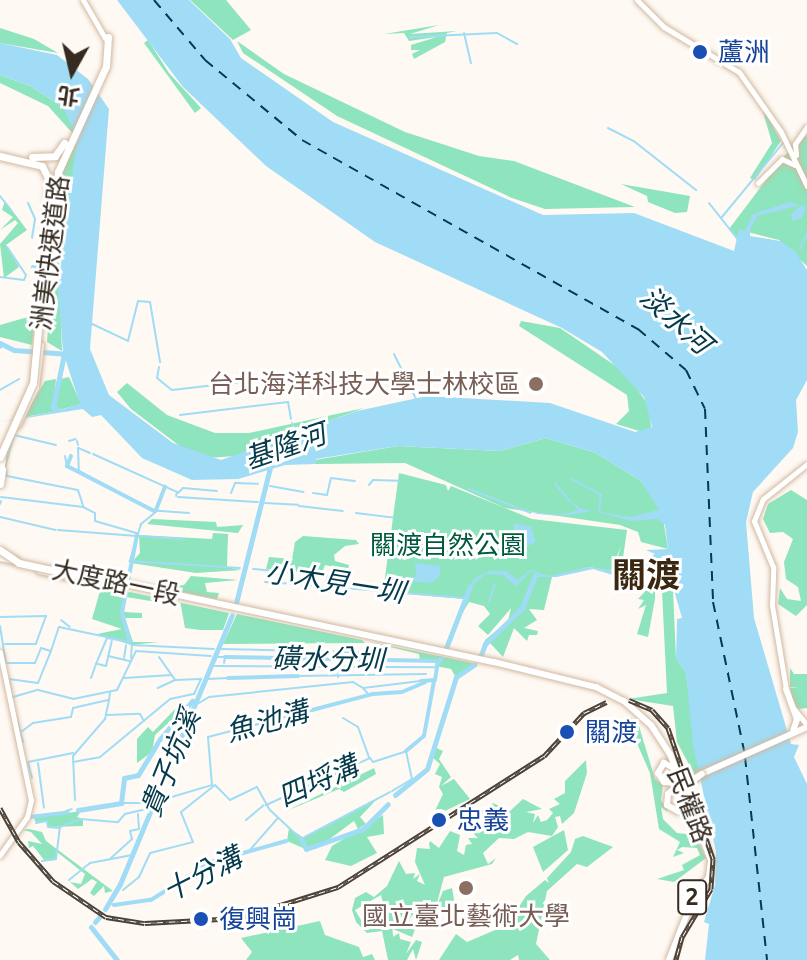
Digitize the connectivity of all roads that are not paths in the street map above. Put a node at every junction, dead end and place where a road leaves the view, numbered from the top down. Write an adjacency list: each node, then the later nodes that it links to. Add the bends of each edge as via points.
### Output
1 (86, 0): 3 (main road)
2 (638, 0): 9 (main road, via 664,27 730,64 772,118)
3 (107, 38): 4 (highway)
4 (107, 53): 5 (highway, 洲美快速道路); 5 (highway, 洲美快速道路)
5 (76, 125): 8 (highway, via 55,156); 8 (highway, via 56,178 48,178); 11 (highway, 洲美快速道路, bridge, via 53,181)
6 (806, 130): 9 (main road, via 794,151)
7 (0, 155): 8 (highway)
8 (22, 157): 11 (highway, bridge, via 40,164 48,176)
9 (806, 182): 10 (main road, via 788,158)
10 (758, 183)
11 (48, 245): 12 (highway, 洲美快速道路, bridge)
12 (46, 264): 13 (highway, bridge); 14 (highway, 洲美快速道路, bridge, via 33,383)
13 (31, 377)
14 (1, 464): 16 (highway, 洲美快速道路)
15 (807, 465): 17 (main road, via 764,500)
16 (0, 484)
17 (756, 527): 23 (main road, via 773,567 772,605); 24 (main road, via 774,563 773,606 790,699)
18 (2, 559): 19 (main road, 大度路一段); 19 (highway, bridge)
19 (100, 581): 21 (main road, 大度路一段)
20 (0, 652): 31 (main road, via 31,800 27,817)
21 (478, 661): 25 (main road, 民權路, via 590,687 627,705)
22 (0, 669): 31 (main road, via 29,793 25,815)
23 (786, 689): 24 (main road); 26 (main road, via 797,723)
24 (807, 727): 26 (main road)
25 (657, 734): 27 (main road, via 681,773); 28 (main road, 民權路)
26 (790, 734): 27 (main road)
27 (698, 776): 28 (main road, bridge); 30 (main road, bridge, via 687,788)
28 (680, 782): 29 (main road, 民權路 / 2); 29 (main road, via 667,798 671,810 682,809); 30 (main road, 民權路 / 2)
29 (683, 793): 32 (main road, 民權路 / 2, via 709,869)
30 (696, 827): 32 (main road, 民權路 / 2, via 711,871 692,901)
31 (0, 853)
32 (668, 960)

